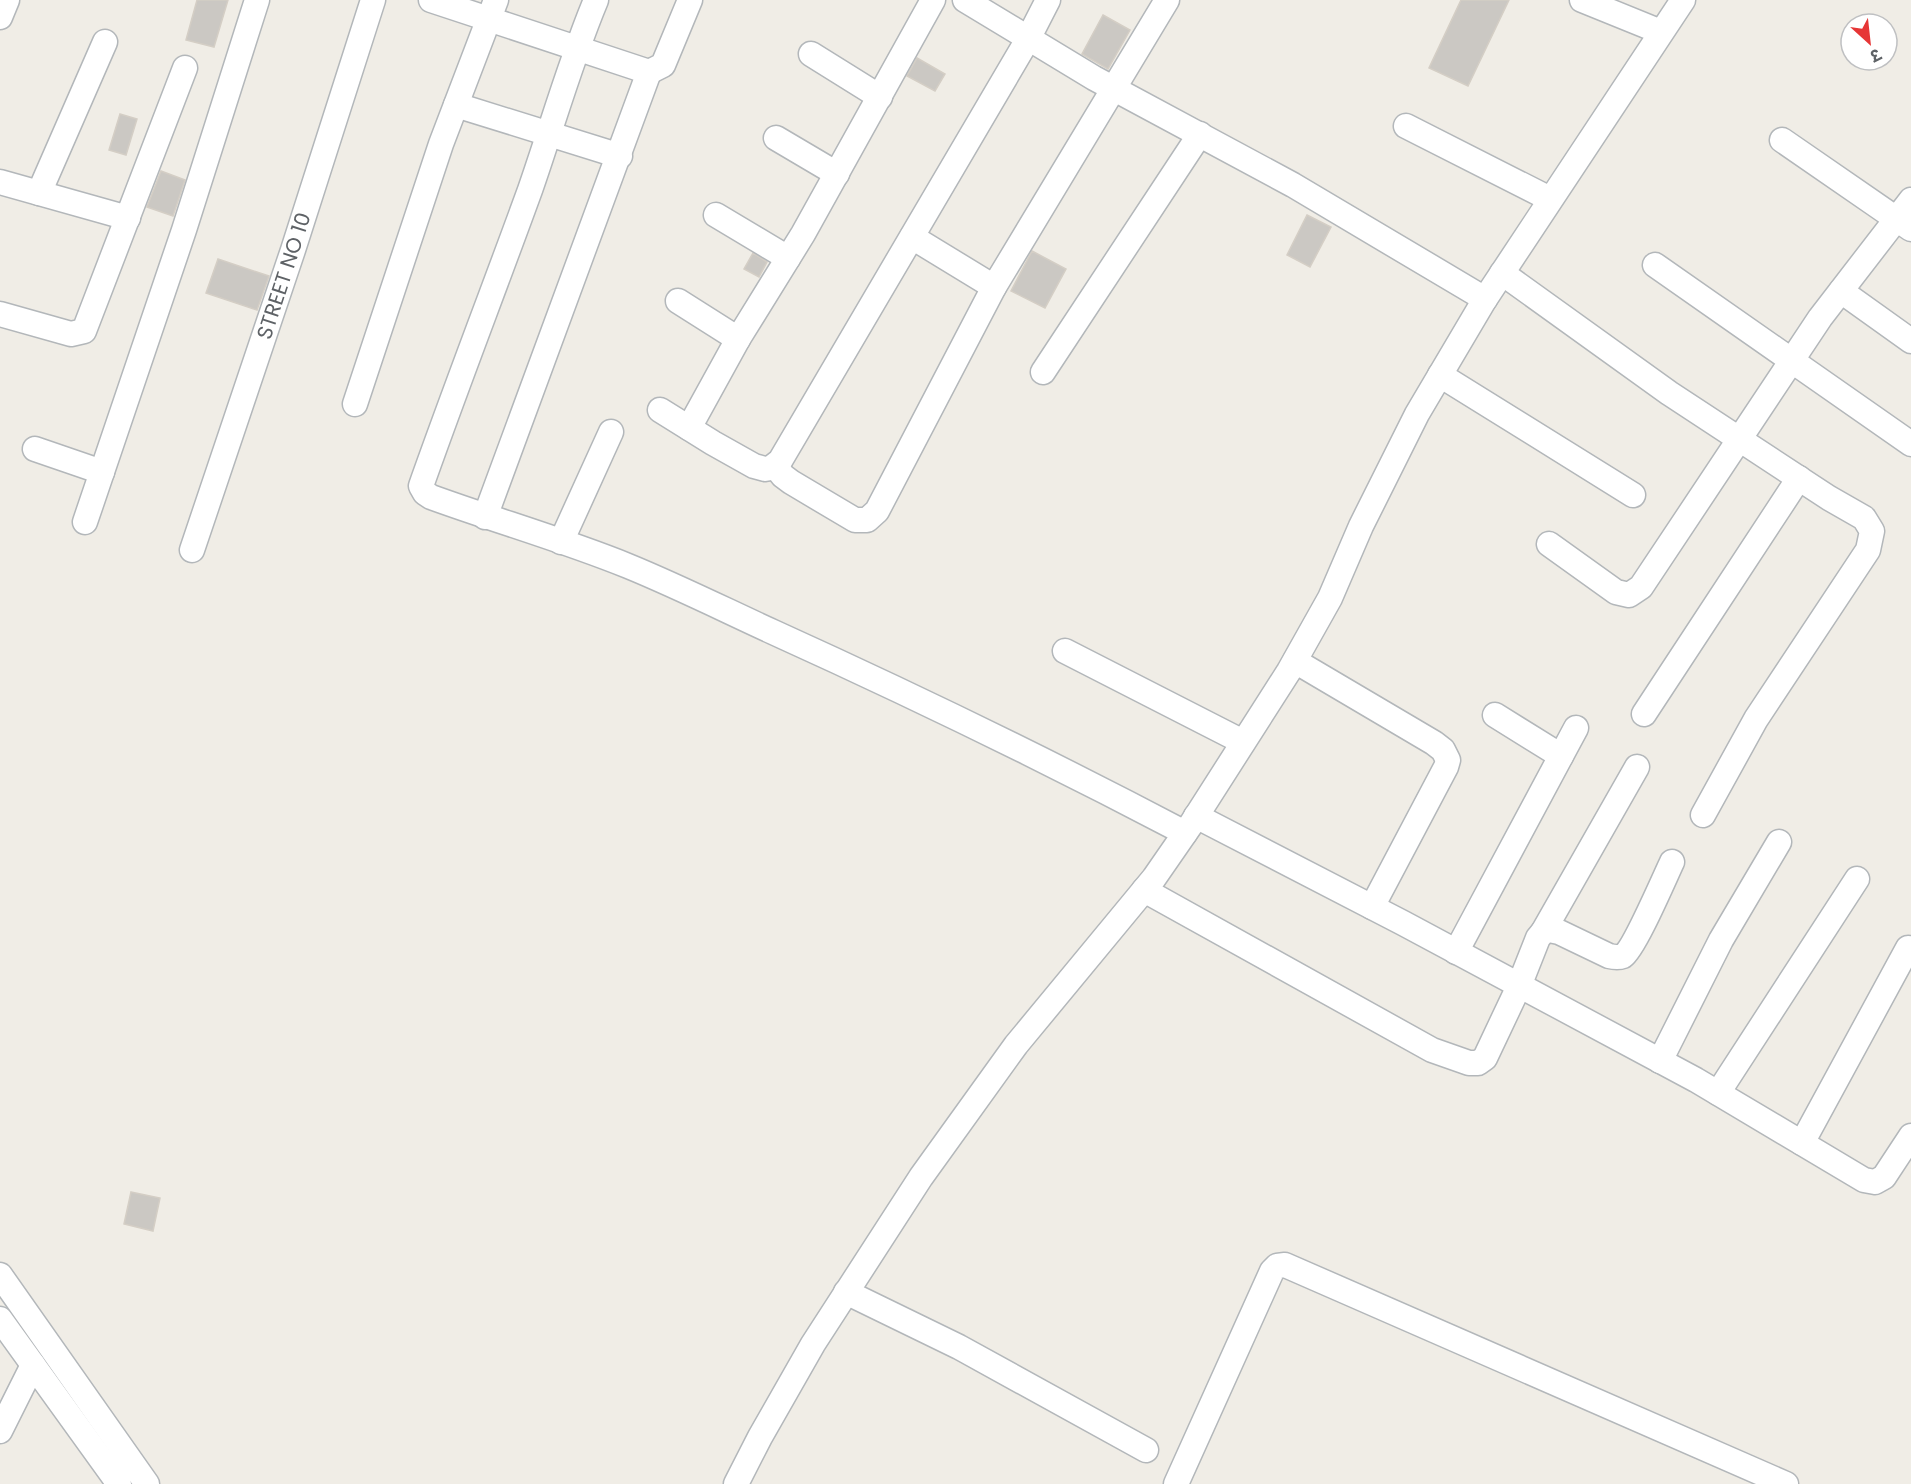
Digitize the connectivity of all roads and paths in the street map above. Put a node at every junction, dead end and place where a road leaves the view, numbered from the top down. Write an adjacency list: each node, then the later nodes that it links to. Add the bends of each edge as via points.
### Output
1 (7, 0): 14 (street)
2 (257, 0): 60 (street)
3 (373, 0): 67 (street, STREET NO 10)
4 (431, 0): 13 (street)
5 (596, 0): 18 (street)
6 (690, 0): 21 (street, via 663,65)
7 (933, 0): 23 (street)
8 (965, 0): 16 (street)
9 (1048, 0): 16 (street)
10 (1167, 0): 22 (street)
11 (1582, 0): 15 (street)
12 (1683, 0): 15 (street)
13 (492, 10): 18 (street); 24 (street)
14 (0, 17)
15 (1661, 32): 34 (street)
16 (1028, 39): 22 (street); 38 (street)
17 (105, 42): 33 (street)
18 (575, 49): 21 (street); 26 (street)
19 (811, 54): 23 (street)
20 (185, 68): 37 (street)
21 (650, 72): 30 (street)
22 (1114, 88): 27 (street); 42 (street)
23 (880, 97): 31 (street)
24 (456, 105): 26 (street); 52 (street)
25 (1406, 126): 34 (street)
26 (548, 133): 30 (street); 63 (street, via 422,486 431,497)
27 (1200, 134): 44 (street); 50 (street)
28 (776, 138): 31 (street)
29 (1782, 140): 36 (street)
30 (620, 156): 63 (street)
31 (837, 174): 39 (street)
32 (0, 182): 33 (street)
33 (39, 193): 37 (street)
34 (1550, 199): 41 (street)
35 (716, 214): 39 (street)
36 (1906, 216): 43 (street)
37 (128, 218): 46 (street, via 84,331 71,334)
38 (912, 237): 42 (street); 59 (street)
39 (788, 258): 47 (street)
40 (1655, 265): 49 (street)
41 (1502, 273): 44 (street); 56 (street)
42 (994, 287): 59 (street, via 871,517 855,520 791,482)
43 (1841, 291): 48 (street); 49 (street)
44 (1485, 299): 51 (street)
45 (678, 301): 47 (street)
46 (0, 314)
47 (738, 339): 54 (street)
48 (1911, 341)
49 (1792, 361): 56 (street); 57 (street)
50 (1043, 372)
51 (1440, 375): 62 (street); 69 (street)
52 (355, 404)
53 (660, 410): 54 (street)
54 (689, 428): 59 (street, via 754,466)
55 (611, 432): 65 (street)
56 (1741, 440): 61 (street); 66 (street, via 1637,592 1616,592)
57 (1911, 444)
58 (35, 449): 60 (street)
59 (775, 466)
60 (102, 472): 64 (street)
61 (1799, 478): 70 (street); 76 (street, via 1864,518 1872,531 1871,540 1864,557 1756,719)
62 (1633, 495)
63 (485, 517): 65 (street)
64 (85, 522)
65 (561, 542): 77 (street, via 631,567 866,673 1123,800)
66 (1549, 544)
67 (192, 550)
68 (1065, 651): 73 (street)
69 (1295, 661): 73 (street); 82 (street, via 1434,743 1448,760)
70 (1644, 714)
71 (1495, 715): 74 (street)
72 (1576, 728): 74 (street)
73 (1244, 742): 77 (street)
74 (1561, 756): 85 (street)
75 (1637, 767): 83 (street)
76 (1703, 815)
77 (1191, 824): 81 (street); 82 (street)
78 (1779, 842): 87 (street, via 1721,940)
79 (1672, 862): 83 (street, via 1623,956 1609,956 1558,932)
80 (1857, 879): 88 (street)
81 (1144, 890): 86 (street, via 1432,1050 1469,1064 1478,1063 1490,1052); 92 (street, via 1016,1045 921,1177)
82 (1372, 907): 85 (street)
83 (1543, 932): 86 (street)
84 (1908, 948): 90 (street)
85 (1456, 952): 86 (street)
86 (1519, 986): 87 (street)
87 (1660, 1061): 88 (street)
88 (1718, 1093): 90 (street)
89 (1911, 1136): 90 (street, via 1890,1171 1875,1182 1864,1180)
90 (1802, 1143)
91 (0, 1275): 98 (street)
92 (846, 1292): 96 (street, via 959,1347); 99 (street)
93 (0, 1320): 94 (street)
94 (33, 1365): 95 (street); 97 (street)
95 (1, 1428)
96 (1146, 1450)
97 (119, 1484)
98 (147, 1484)
99 (736, 1484)
100 (1176, 1484): 101 (street, via 1272,1271 1285,1265)
101 (1786, 1484)

